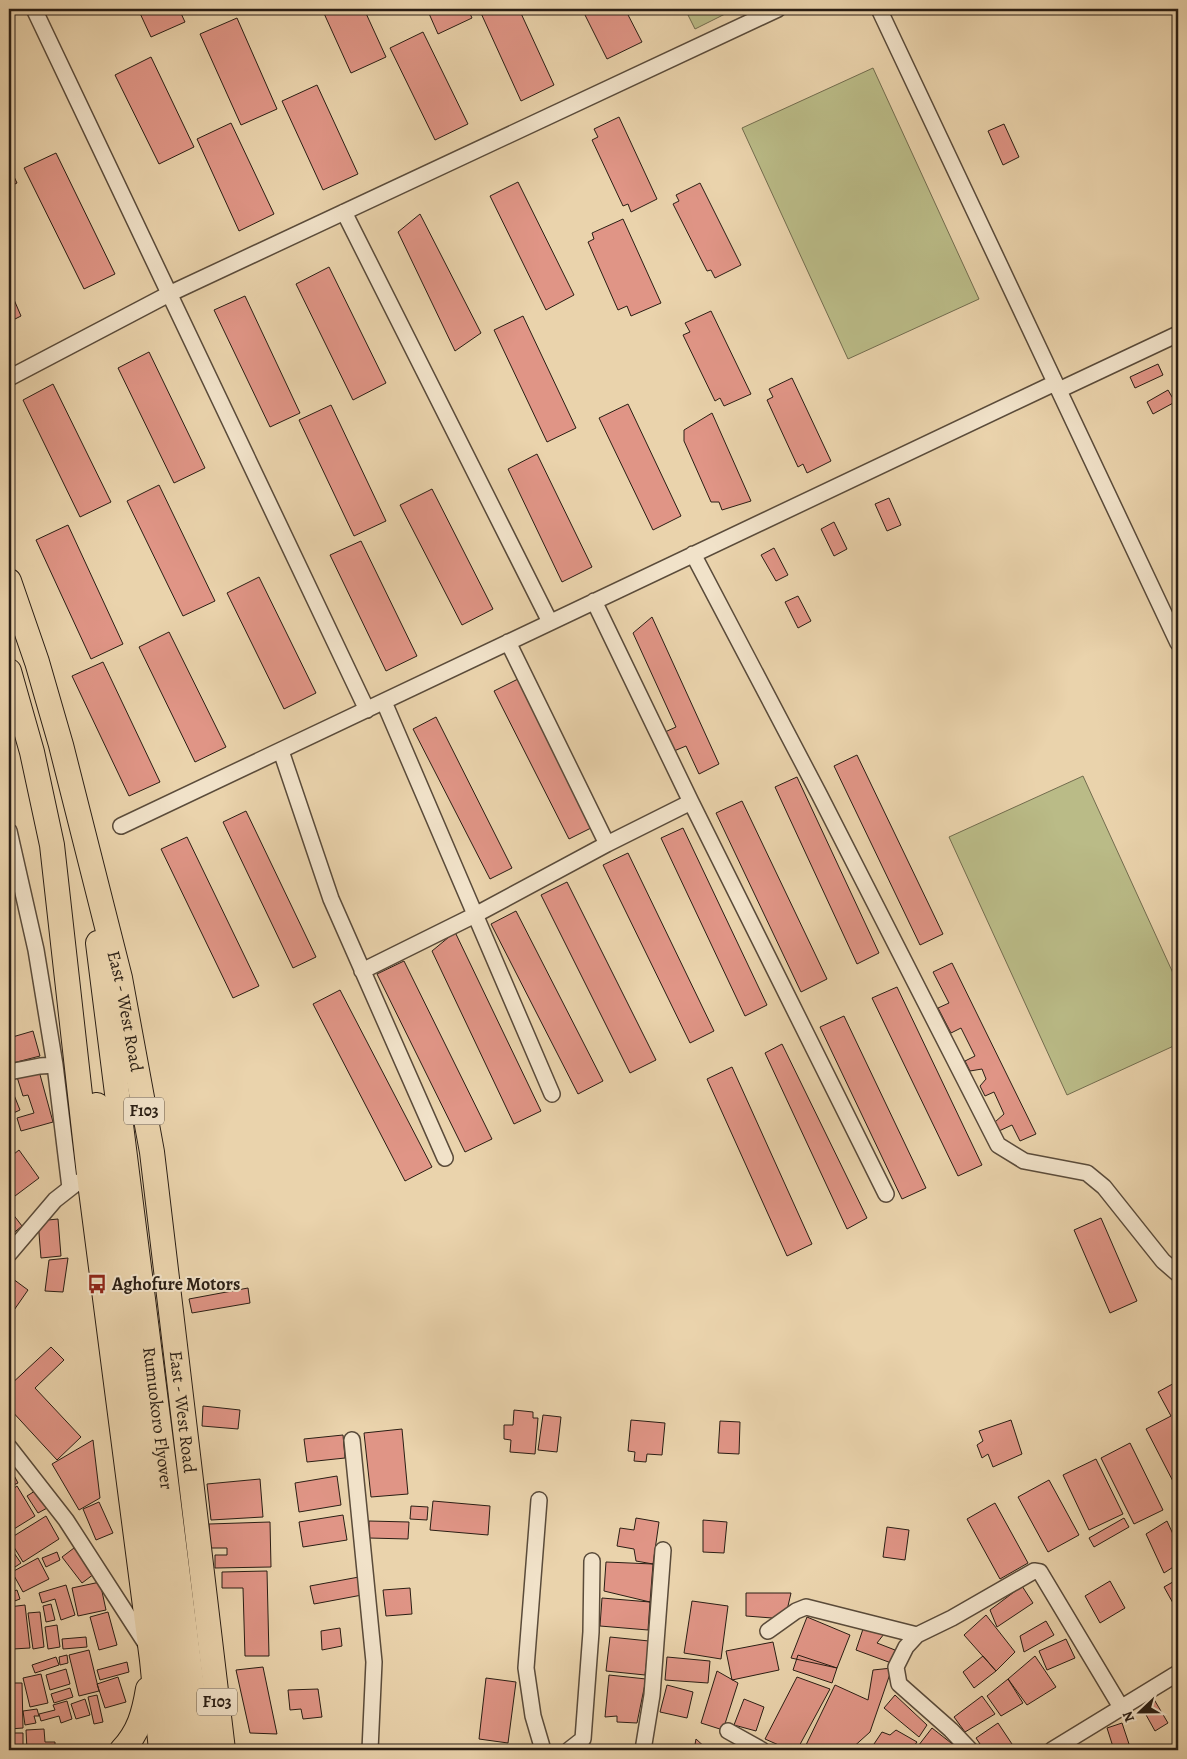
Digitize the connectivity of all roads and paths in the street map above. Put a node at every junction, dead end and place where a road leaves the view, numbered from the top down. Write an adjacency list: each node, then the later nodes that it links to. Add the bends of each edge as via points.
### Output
1 (34, 9): 5 (street)
2 (778, 9): 4 (street)
3 (879, 9): 8 (street)
4 (344, 212): 5 (street); 12 (street)
5 (169, 294): 7 (street); 17 (street)
6 (1178, 334): 8 (street)
7 (9, 378)
8 (1057, 387): 9 (street); 14 (street)
9 (693, 554): 11 (street); 35 (street, via 998,1145 1024,1162 1087,1173 1104,1187 1163,1261)
10 (9, 581): 24 (main road, East - West Road / F103, via 37,662)
11 (594, 601): 12 (street); 19 (street)
12 (550, 622): 13 (street)
13 (508, 642): 16 (street); 22 (street)
14 (1178, 643)
15 (9, 671): 23 (main road, via 32,752)
16 (384, 702): 17 (street); 25 (street)
17 (367, 710): 18 (street)
18 (281, 751): 20 (street); 26 (street, via 331,899)
19 (691, 802): 22 (street); 33 (street)
20 (121, 826)
21 (9, 831): 27 (street, via 36,950)
22 (607, 844): 25 (street)
23 (52, 845): 29 (main road); 32 (main road)
24 (86, 845): 29 (main road); 51 (main road, East - West Road / F103, via 120,978 152,1152)
25 (475, 915): 26 (street); 30 (street)
26 (362, 971): 31 (street)
27 (55, 1065): 28 (street); 32 (street)
28 (9, 1072)
29 (106, 1086): 49 (main road, Rumuokoro Flyover); 50 (main road, Rumuokoro Flyover)
30 (552, 1094)
31 (445, 1158)
32 (79, 1182): 34 (street, via 36,1220); 43 (main road)
33 (886, 1194)
34 (9, 1254)
35 (1178, 1274)
36 (352, 1440): 52 (street, via 374,1662)
37 (9, 1447): 43 (street, via 66,1520 149,1648)
38 (539, 1500): 53 (street, via 526,1668 532,1716)
39 (662, 1550): 55 (street, via 652,1695)
40 (592, 1561): 54 (street, via 591,1632 583,1739)
41 (768, 1631): 42 (street, via 796,1610 806,1607)
42 (917, 1635): 45 (street, via 1034,1571 1040,1572); 57 (street, via 906,1647 896,1667 899,1684)
43 (152, 1660): 47 (main road, via 144,1716); 48 (main road)
44 (1178, 1673): 45 (street)
45 (1122, 1709): 58 (street)
46 (728, 1731): 56 (street)
47 (122, 1750)
48 (161, 1750)
49 (180, 1750)
50 (200, 1750)
51 (223, 1750)
52 (370, 1750)
53 (543, 1750)
54 (569, 1750)
55 (643, 1750)
56 (762, 1750)
57 (970, 1750)
58 (1052, 1750)

